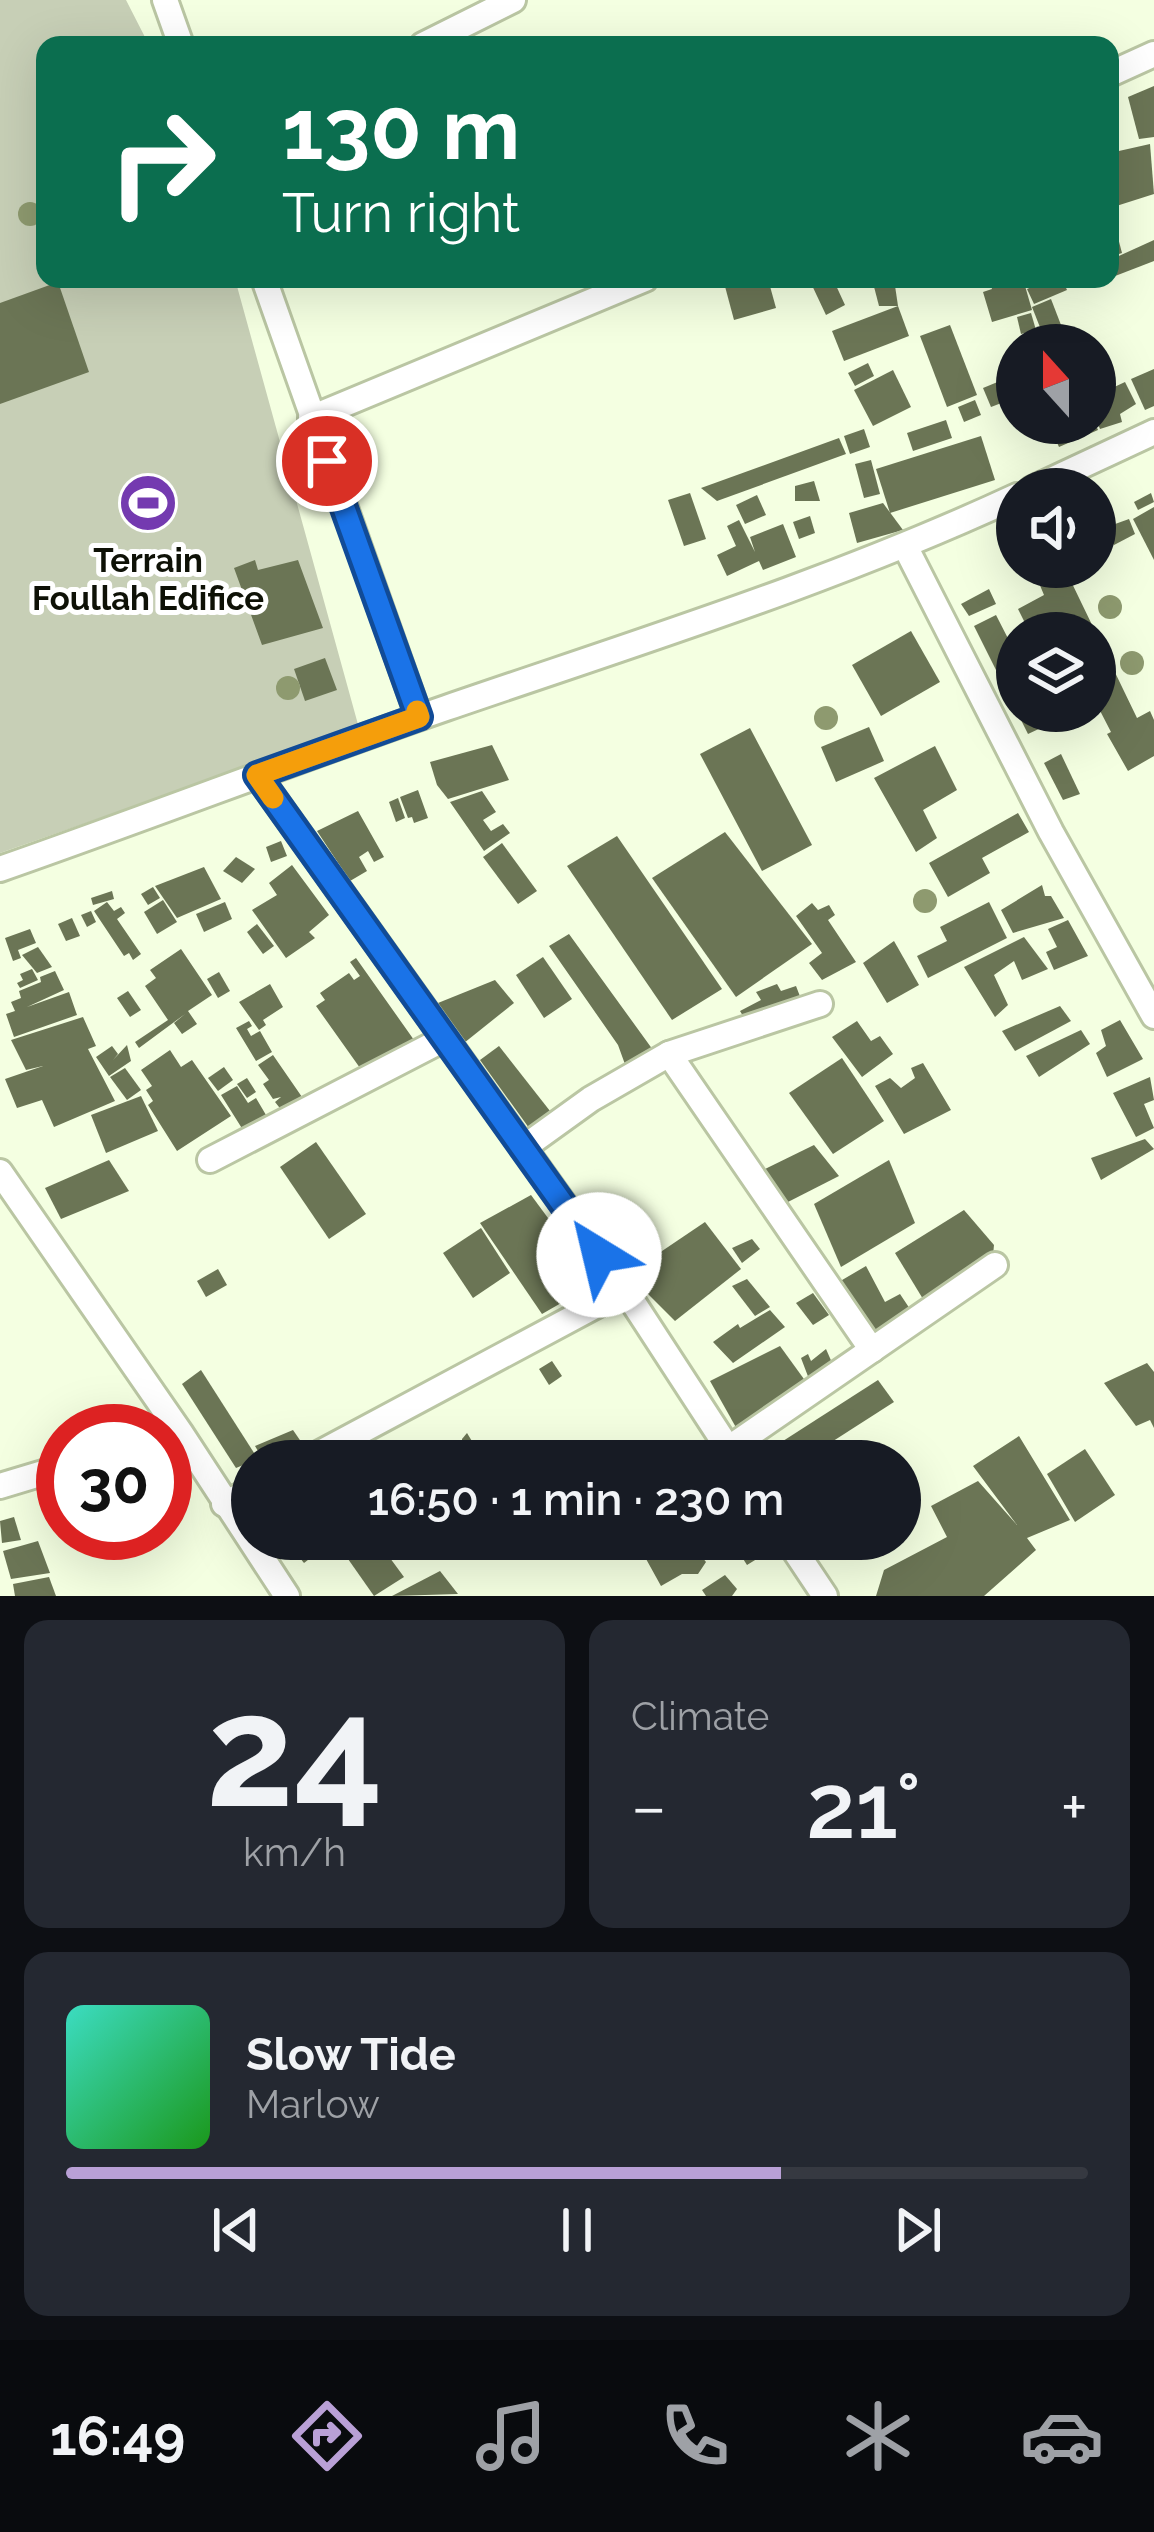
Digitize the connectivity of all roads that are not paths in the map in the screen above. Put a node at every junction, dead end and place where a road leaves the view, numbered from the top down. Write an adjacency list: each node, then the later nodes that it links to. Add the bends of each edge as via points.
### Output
1 (165, 0): 3 (street)
2 (513, 0): 4 (street)
3 (178, 36)
4 (441, 36)
5 (1154, 54): 6 (street)
6 (1119, 70)
7 (267, 288): 9 (street)
8 (623, 288): 9 (street)
9 (311, 418): 14 (street)
10 (1154, 432): 11 (street)
11 (1077, 468)
12 (996, 506): 13 (street)
13 (906, 548): 14 (street); 18 (street)
14 (419, 717): 15 (street)
15 (257, 775): 16 (street); 19 (street)
16 (0, 869)
17 (820, 1004): 20 (street)
18 (1154, 1016)
19 (444, 1039): 21 (street); 22 (street)
20 (669, 1054): 21 (street); 26 (street)
21 (523, 1148): 25 (street)
22 (210, 1160)
23 (0, 1172): 27 (street)
24 (995, 1265): 26 (street)
25 (625, 1290): 28 (street); 29 (street)
26 (872, 1350): 30 (street)
27 (153, 1404)
28 (344, 1440)
29 (722, 1440)
30 (752, 1440)
31 (192, 1460): 35 (street)
32 (36, 1475): 33 (street)
33 (0, 1486)
34 (231, 1500): 35 (street)
35 (224, 1504): 37 (street)
36 (801, 1560): 38 (street)
37 (287, 1596)
38 (825, 1596)

